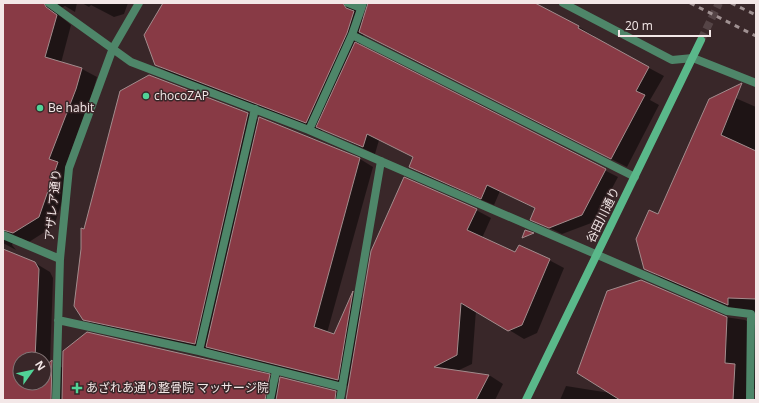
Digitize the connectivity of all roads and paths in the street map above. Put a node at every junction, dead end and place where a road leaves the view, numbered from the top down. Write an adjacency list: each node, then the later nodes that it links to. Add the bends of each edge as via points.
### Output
1 (49, 3): 8 (street)
2 (139, 3): 8 (street, アザレア通り)
3 (348, 3): 5 (street)
4 (563, 3): 9 (street, via 672,60)
5 (362, 6): 6 (street)
6 (352, 35): 12 (street); 14 (street)
7 (701, 40): 9 (street, 谷田川通り)
8 (113, 48): 11 (street, via 131,62); 17 (street, アザレア通り, via 69,168)
9 (693, 58): 10 (street); 14 (street, 谷田川通り)
10 (756, 83)
11 (255, 109): 12 (street); 20 (street)
12 (309, 130): 13 (street)
13 (381, 161): 16 (street); 22 (street)
14 (635, 177): 16 (street, 谷田川通り)
15 (3, 235): 17 (street)
16 (597, 254): 18 (street, via 727,310); 26 (street, 谷田川通り)
17 (60, 259): 19 (street, アザレア通り)
18 (754, 314): 27 (street)
19 (58, 320): 20 (street); 23 (street, アザレア通り)
20 (199, 351): 21 (street)
21 (276, 371): 22 (street); 24 (street)
22 (342, 387): 25 (street)
23 (56, 400)
24 (270, 400)
25 (340, 400)
26 (526, 400)
27 (750, 400)

